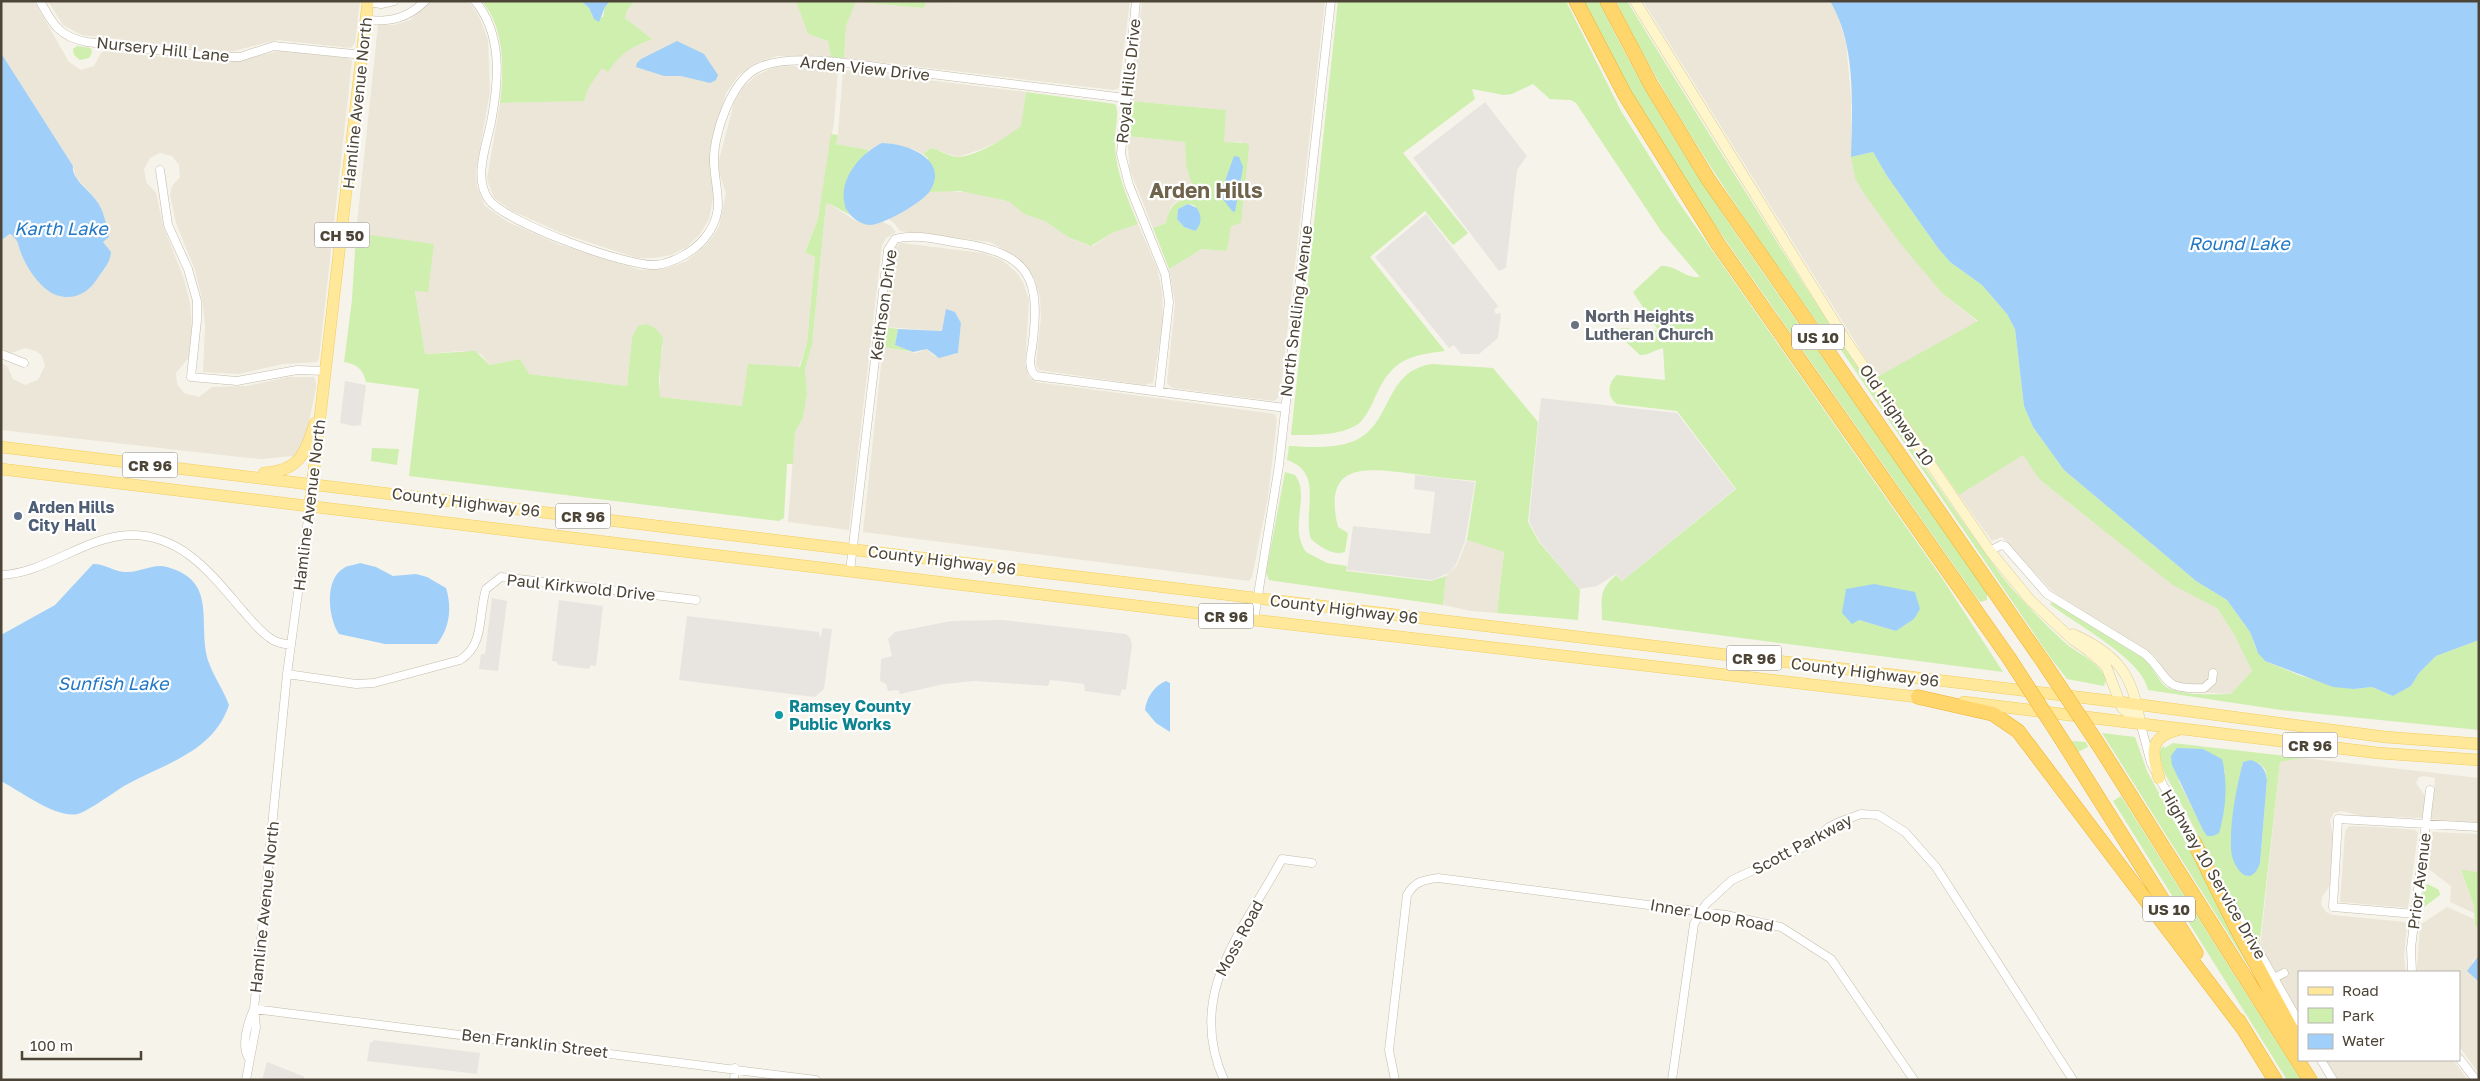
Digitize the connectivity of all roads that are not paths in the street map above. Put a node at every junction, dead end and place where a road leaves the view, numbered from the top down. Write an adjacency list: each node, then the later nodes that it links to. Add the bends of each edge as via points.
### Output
1 (40, 1): 12 (street, Nursery Hill Lane, via 58,30 69,38 87,42 226,58 274,46)
2 (394, 1): 10 (street)
3 (425, 1): 11 (street, via 400,19)
4 (474, 1): 13 (street, Arden View Drive, via 489,25 496,50 494,108 481,178 489,200 514,219 535,228 624,260 645,264 658,265 685,254 711,228 719,208 714,161 725,110 739,83 761,66 790,61 842,64)
5 (1136, 1): 13 (street, Royal Hills Drive)
6 (1332, 1): 20 (street, North Snelling Avenue)
7 (1576, 1): 57 (highway, US 10, bridge, via 1625,95 1718,244 2009,658)
8 (1607, 1): 60 (highway, US 10, bridge, via 1651,85 1708,179 2044,663)
9 (1635, 1): 27 (street, Old Highway 10, via 1851,347)
10 (368, 2): 11 (main road, Hamline Avenue North / CH 50)
11 (366, 20): 12 (main road, Hamline Avenue North / CH 50)
12 (363, 55): 17 (main road, Hamline Avenue North / CH 50)
13 (1125, 98): 18 (street, Royal Hills Drive, via 1121,141 1125,173 1165,274 1170,302)
14 (160, 170): 17 (street, via 168,225 188,269 197,301 191,377 236,381 297,370)
15 (1, 354): 16 (street)
16 (24, 363)
17 (326, 371): 19 (main road, Hamline Avenue North / CH 50)
18 (1159, 392): 20 (street, Keithson Drive); 26 (street, Keithson Drive, via 1036,376 1030,361 1035,299 1027,276 1016,262 982,246 911,237 895,239 888,250)
19 (323, 397): 23 (main road, via 305,452 296,463 273,472); 24 (main road, Hamline Avenue North / CH 50)
20 (1285, 408): 30 (street, North Snelling Avenue, via 1275,495)
21 (1, 447): 23 (main road, County Highway 96 / CR 96)
22 (1, 468): 25 (main road, County Highway 96 / CR 96)
23 (232, 474): 24 (main road, County Highway 96 / CR 96)
24 (313, 484): 25 (main road, Hamline Avenue North / CH 50); 26 (main road, County Highway 96 / CR 96)
25 (310, 504): 28 (main road, County Highway 96 / CR 96); 34 (street, Hamline Avenue North)
26 (853, 549): 28 (street, Keithson Drive); 30 (main road, County Highway 96 / CR 96)
27 (1990, 551): 33 (street, Old Highway 10, via 2030,600); 35 (street, via 2005,546 2047,594 2145,654 2166,682 2204,688 2212,681)
28 (850, 570): 32 (main road, County Highway 96 / CR 96)
29 (1, 575): 34 (street, via 34,568 105,539 130,535 156,537 193,556 256,625 273,640)
30 (1256, 598): 32 (street, North Snelling Avenue); 38 (main road, County Highway 96 / CR 96)
31 (696, 600): 36 (street, Paul Kirkwold Drive, via 501,577 486,589 478,637 469,654 460,660 374,683 356,684)
32 (1254, 620): 37 (main road, County Highway 96 / CR 96)
33 (2065, 631): 38 (street, Old Highway 10, via 2106,666); 39 (street, Old Highway 10, via 2091,642 2116,661 2130,680)
34 (291, 645): 36 (street, Hamline Avenue North)
35 (2213, 673)
36 (287, 674): 55 (street, Hamline Avenue North)
37 (1918, 697): 40 (main road, County Highway 96 / CR 96); 57 (highway, via 1993,714 2018,731)
38 (2119, 702): 39 (main road, County Highway 96 / CR 96); 40 (street, Old Highway 10)
39 (2137, 704): 40 (street, Old Highway 10); 42 (main road, County Highway 96 / CR 96, via 2385,737)
40 (2140, 722): 41 (main road, County Highway 96 / CR 96); 44 (street, Highway 10 Service Drive, via 2149,757)
41 (2194, 730): 43 (main road, County Highway 96 / CR 96, via 2378,753); 44 (main road, via 2177,730 2157,740 2154,756)
42 (2479, 744)
43 (2479, 760)
44 (2159, 778): 48 (street, Highway 10 Service Drive)
45 (2430, 790): 46 (street, Prior Avenue)
46 (2426, 824): 47 (street); 51 (street, Prior Avenue); 51 (street, via 2338,819 2332,907)
47 (2479, 828)
48 (2194, 842): 54 (street, Highway 10 Service Drive); 58 (highway)
49 (1312, 863): 68 (street, Moss Road, via 1282,859 1230,949 1216,983 1210,1010 1210,1036 1215,1061)
50 (1700, 911): 69 (street, Inner Loop Road, via 1438,878 1421,881 1412,886 1407,895 1390,1027 1389,1050); 70 (street, Scott Parkway, via 1694,924); 71 (street, Inner Loop Road, via 1780,927 1830,959); 72 (street, Scott Parkway, via 1732,880 1810,844 1829,827 1851,816 1878,815 1905,832 1936,867)
51 (2415, 914): 52 (street, Prior Avenue)
52 (2412, 971)
53 (2284, 973): 54 (street)
54 (2274, 978): 56 (street, Highway 10 Service Drive)
55 (254, 1008): 64 (street, Ben Franklin Street); 65 (street, Hamline Avenue North, via 245,1051 248,1057)
56 (2298, 1020)
57 (2242, 1027): 73 (highway, US 10)
58 (2298, 1042)
59 (2460, 1059): 77 (street)
60 (2298, 1061)
61 (2298, 1061): 74 (highway, US 10, bridge)
62 (2308, 1061): 75 (highway)
63 (2322, 1061): 76 (street)
64 (735, 1068): 66 (street); 67 (street, Ben Franklin Street)
65 (246, 1080)
66 (734, 1080)
67 (816, 1080)
68 (1224, 1080)
69 (1395, 1080)
70 (1672, 1080)
71 (1914, 1080)
72 (2073, 1080)
73 (2275, 1080)
74 (2310, 1080)
75 (2318, 1080)
76 (2333, 1080)
77 (2476, 1080)

